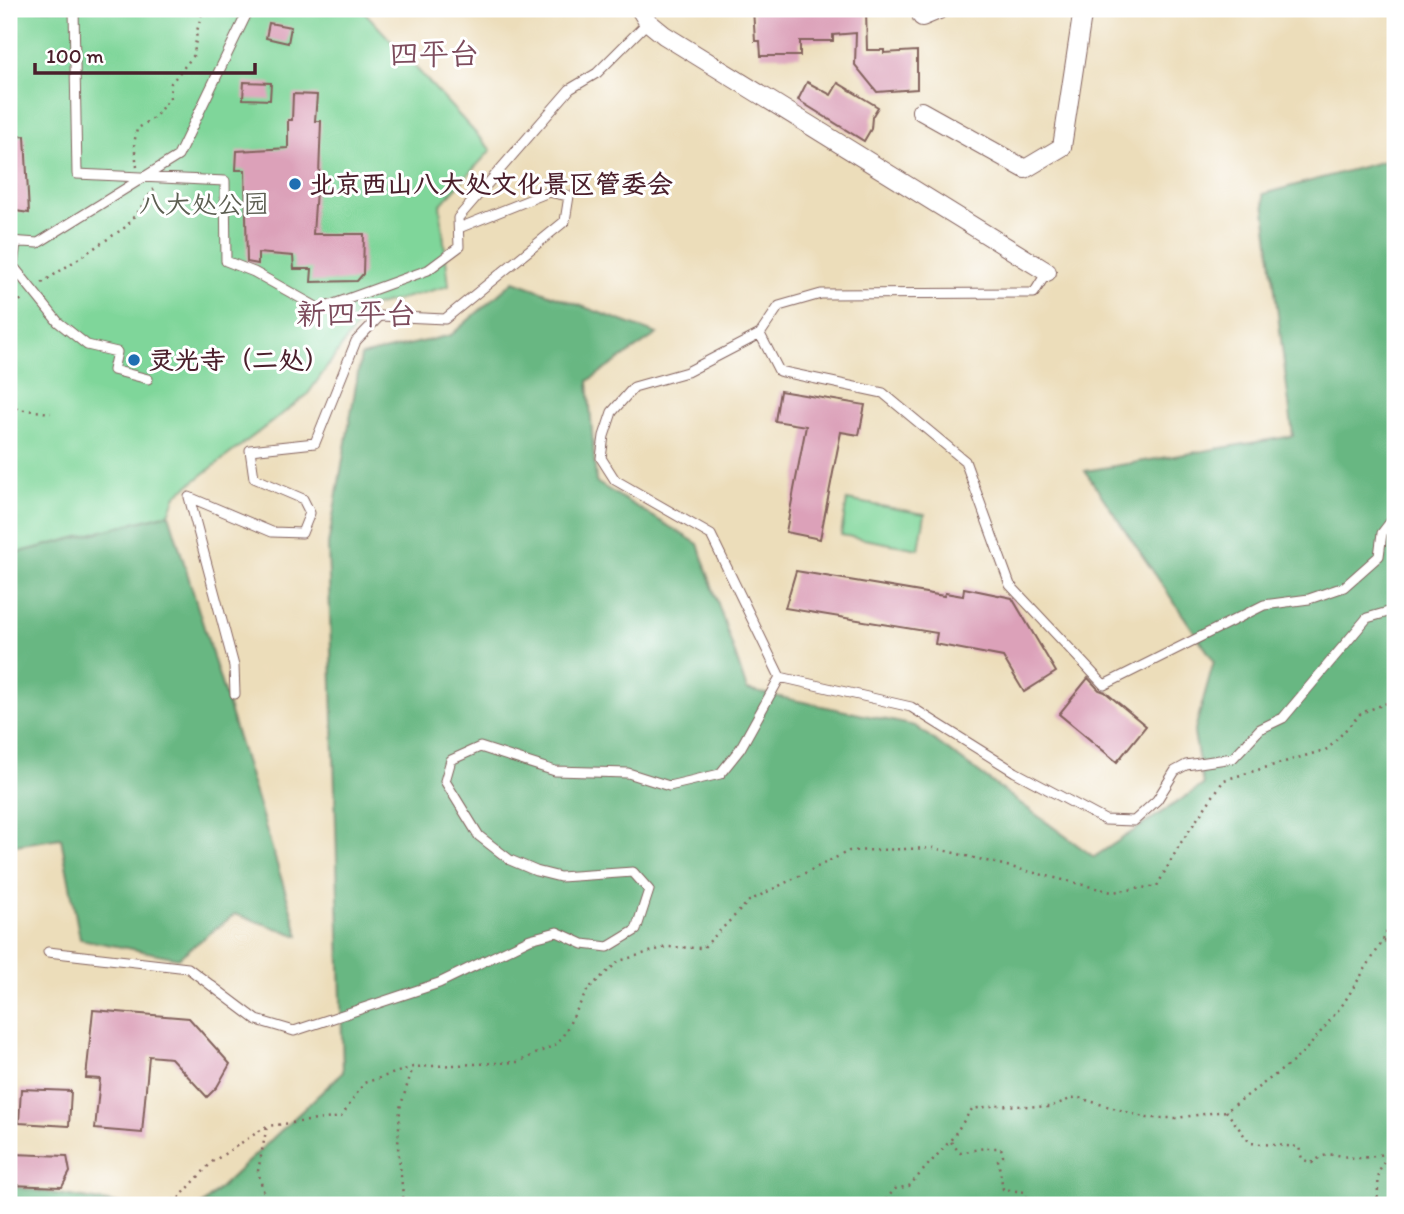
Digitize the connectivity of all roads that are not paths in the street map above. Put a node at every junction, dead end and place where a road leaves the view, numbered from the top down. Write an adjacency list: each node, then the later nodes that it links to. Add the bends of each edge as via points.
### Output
1 (74, 9): 8 (lane, via 77,174)
2 (248, 9): 8 (lane, via 178,156)
3 (941, 9): 6 (street)
4 (1083, 9): 7 (street, via 1062,148 1025,169)
5 (644, 15): 9 (lane, via 597,73 570,89 458,218); 11 (street, via 687,49)
6 (922, 17)
7 (921, 111)
8 (145, 177): 9 (lane, via 225,180 226,261 320,309 428,271 459,247); 10 (lane, via 38,243)
9 (458, 228): 17 (lane, via 549,192 569,196 565,221 445,319 380,316 356,341 315,443 250,450 254,478 303,499 310,513 302,533 272,532 190,498 234,667)
10 (12, 241): 13 (lane, via 12,266 58,322 87,345 117,352 113,370)
11 (1047, 272): 12 (lane, via 1034,293 821,294 779,306)
12 (760, 334): 14 (lane, via 779,371 883,393 965,461 1010,585 1104,685 1264,605 1344,587 1379,556 1382,533); 16 (lane, via 687,372 634,387 612,412 601,458 615,480 712,535)
13 (148, 379)
14 (1395, 516)
15 (1395, 610): 16 (lane, via 1367,618 1283,718 1260,729 1233,758 1175,771 1157,800 1134,821 1105,820 1015,772 911,707)
16 (780, 677): 18 (lane, via 740,749 720,774 669,786 628,773 555,771 480,747 451,760 445,781 480,836 510,860 560,877 633,872 649,890 636,930 608,947 583,944 557,932 530,939 439,983 294,1031 257,1020 188,968)
17 (235, 694)
18 (48, 952)

